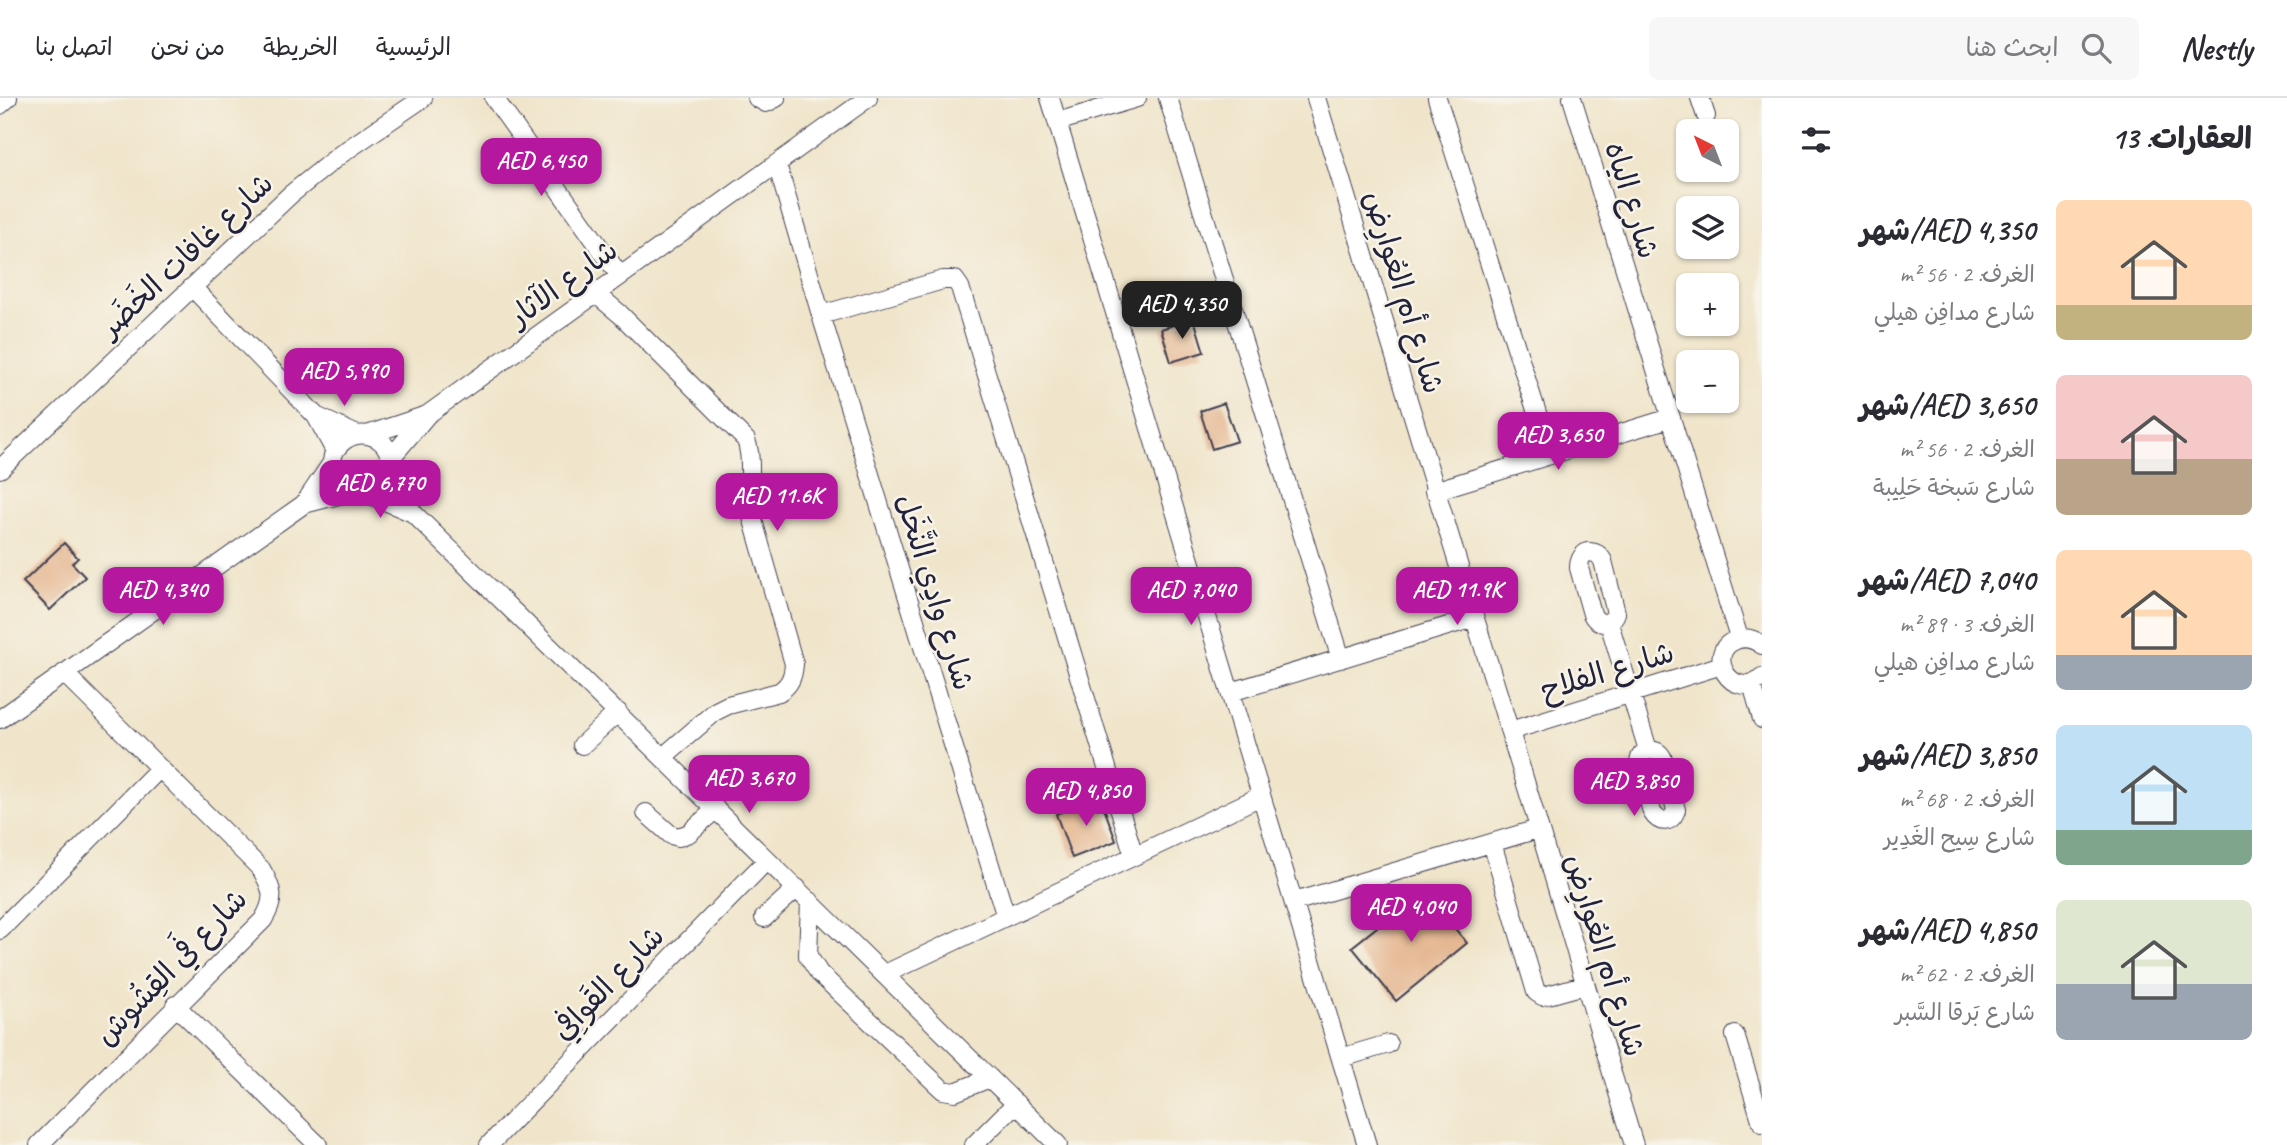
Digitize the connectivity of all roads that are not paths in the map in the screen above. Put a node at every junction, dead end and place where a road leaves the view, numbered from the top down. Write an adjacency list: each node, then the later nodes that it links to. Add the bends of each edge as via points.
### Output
1 (8, 98): 14 (street)
2 (423, 98): 19 (street, شارع غافات الخَضَر, via 320,170)
3 (494, 98): 18 (street)
4 (757, 98): 5 (street, via 766,103)
5 (776, 98)
6 (868, 98): 17 (street, شارع الآثار)
7 (1050, 98): 16 (street)
8 (1137, 98): 16 (street)
9 (1168, 98): 38 (street)
10 (1316, 98): 30 (street, شارع أم العُوارِض)
11 (1437, 98): 26 (street)
12 (1572, 98): 24 (street, شارع الياه)
13 (1700, 98): 15 (street)
14 (0, 106)
15 (1706, 116)
16 (1057, 122): 42 (street)
17 (777, 164): 18 (street, شارع الآثار); 21 (street, شارع وادِي النَّخَل)
18 (620, 276): 20 (street, شارع الآثار)
19 (192, 287): 23 (street); 29 (street, شارع غافات الخَضَر)
20 (596, 293): 22 (street, شارع الآثار); 50 (street, via 746,440 751,513 794,664 791,680 779,692 716,711)
21 (821, 315): 57 (street, via 943,280 955,280 960,287); 62 (street, شارع وادِي النَّخَل)
22 (427, 415): 25 (street, شارع الآثار); 28 (street, شارع الآثار)
23 (316, 416): 25 (street); 27 (street)
24 (1670, 418): 26 (street); 36 (street, شارع الياه)
25 (362, 435): 27 (street, via 341,443); 28 (street, via 382,443)
26 (1550, 454): 30 (street)
27 (334, 456): 31 (street, via 338,480); 32 (street)
28 (390, 464): 31 (street, via 382,484); 33 (street)
29 (0, 469)
30 (1434, 491): 34 (street, شارع أم العُوارِض)
31 (359, 492): 32 (street); 33 (street)
32 (304, 503): 40 (street)
33 (412, 513): 44 (street)
34 (1474, 618): 38 (street); 47 (street, شارع أم العُوارِض)
35 (1609, 623): 43 (street)
36 (1739, 638): 37 (street); 39 (street, via 1725,649)
37 (1761, 642)
38 (1340, 659): 42 (street)
39 (1722, 666): 41 (street, via 1732,681 1745,685); 43 (street, شارع الفلاح)
40 (64, 673): 45 (street); 51 (street, شارع فَي القِشُوش)
41 (1757, 680): 46 (street)
42 (1231, 692): 52 (street)
43 (1632, 693): 47 (street, شارع الفلاح); 49 (street)
44 (618, 712): 48 (street); 50 (street)
45 (0, 719)
46 (1762, 719)
47 (1510, 731): 55 (street, شارع أم العُوارِض)
48 (582, 745)
49 (1648, 750)
50 (663, 757): 53 (street)
51 (160, 768): 64 (street); 67 (street, شارع فَي القِشُوش, via 261,869 272,894 271,907 262,920)
52 (1261, 796): 57 (street); 61 (street)
53 (716, 809): 54 (street, via 679,837); 58 (street)
54 (646, 813)
55 (1538, 830): 56 (street); 66 (street, شارع أم العُوارِض)
56 (1492, 843): 61 (street); 66 (street, via 1536,992 1542,996)
57 (1134, 856): 62 (street)
58 (768, 860): 59 (street); 76 (street, شارع القَوافِي)
59 (797, 888): 60 (street); 63 (street)
60 (810, 901): 65 (street); 71 (street, via 808,956 819,974 943,1090 955,1092)
61 (1294, 902): 70 (street)
62 (1006, 916): 65 (street)
63 (764, 918)
64 (0, 930)
65 (885, 974): 71 (street)
66 (1584, 985): 80 (street, شارع أم العُوارِض)
67 (175, 1005): 74 (street, شارع فَي القِشُوش); 75 (street)
68 (1735, 1035): 73 (street)
69 (1388, 1044): 70 (street)
70 (1341, 1058): 79 (street)
71 (990, 1078): 72 (street)
72 (1016, 1103): 77 (street); 78 (street)
73 (1762, 1123)
74 (39, 1145)
75 (318, 1145)
76 (489, 1145)
77 (974, 1145)
78 (1058, 1145)
79 (1367, 1145)
80 (1633, 1145)

